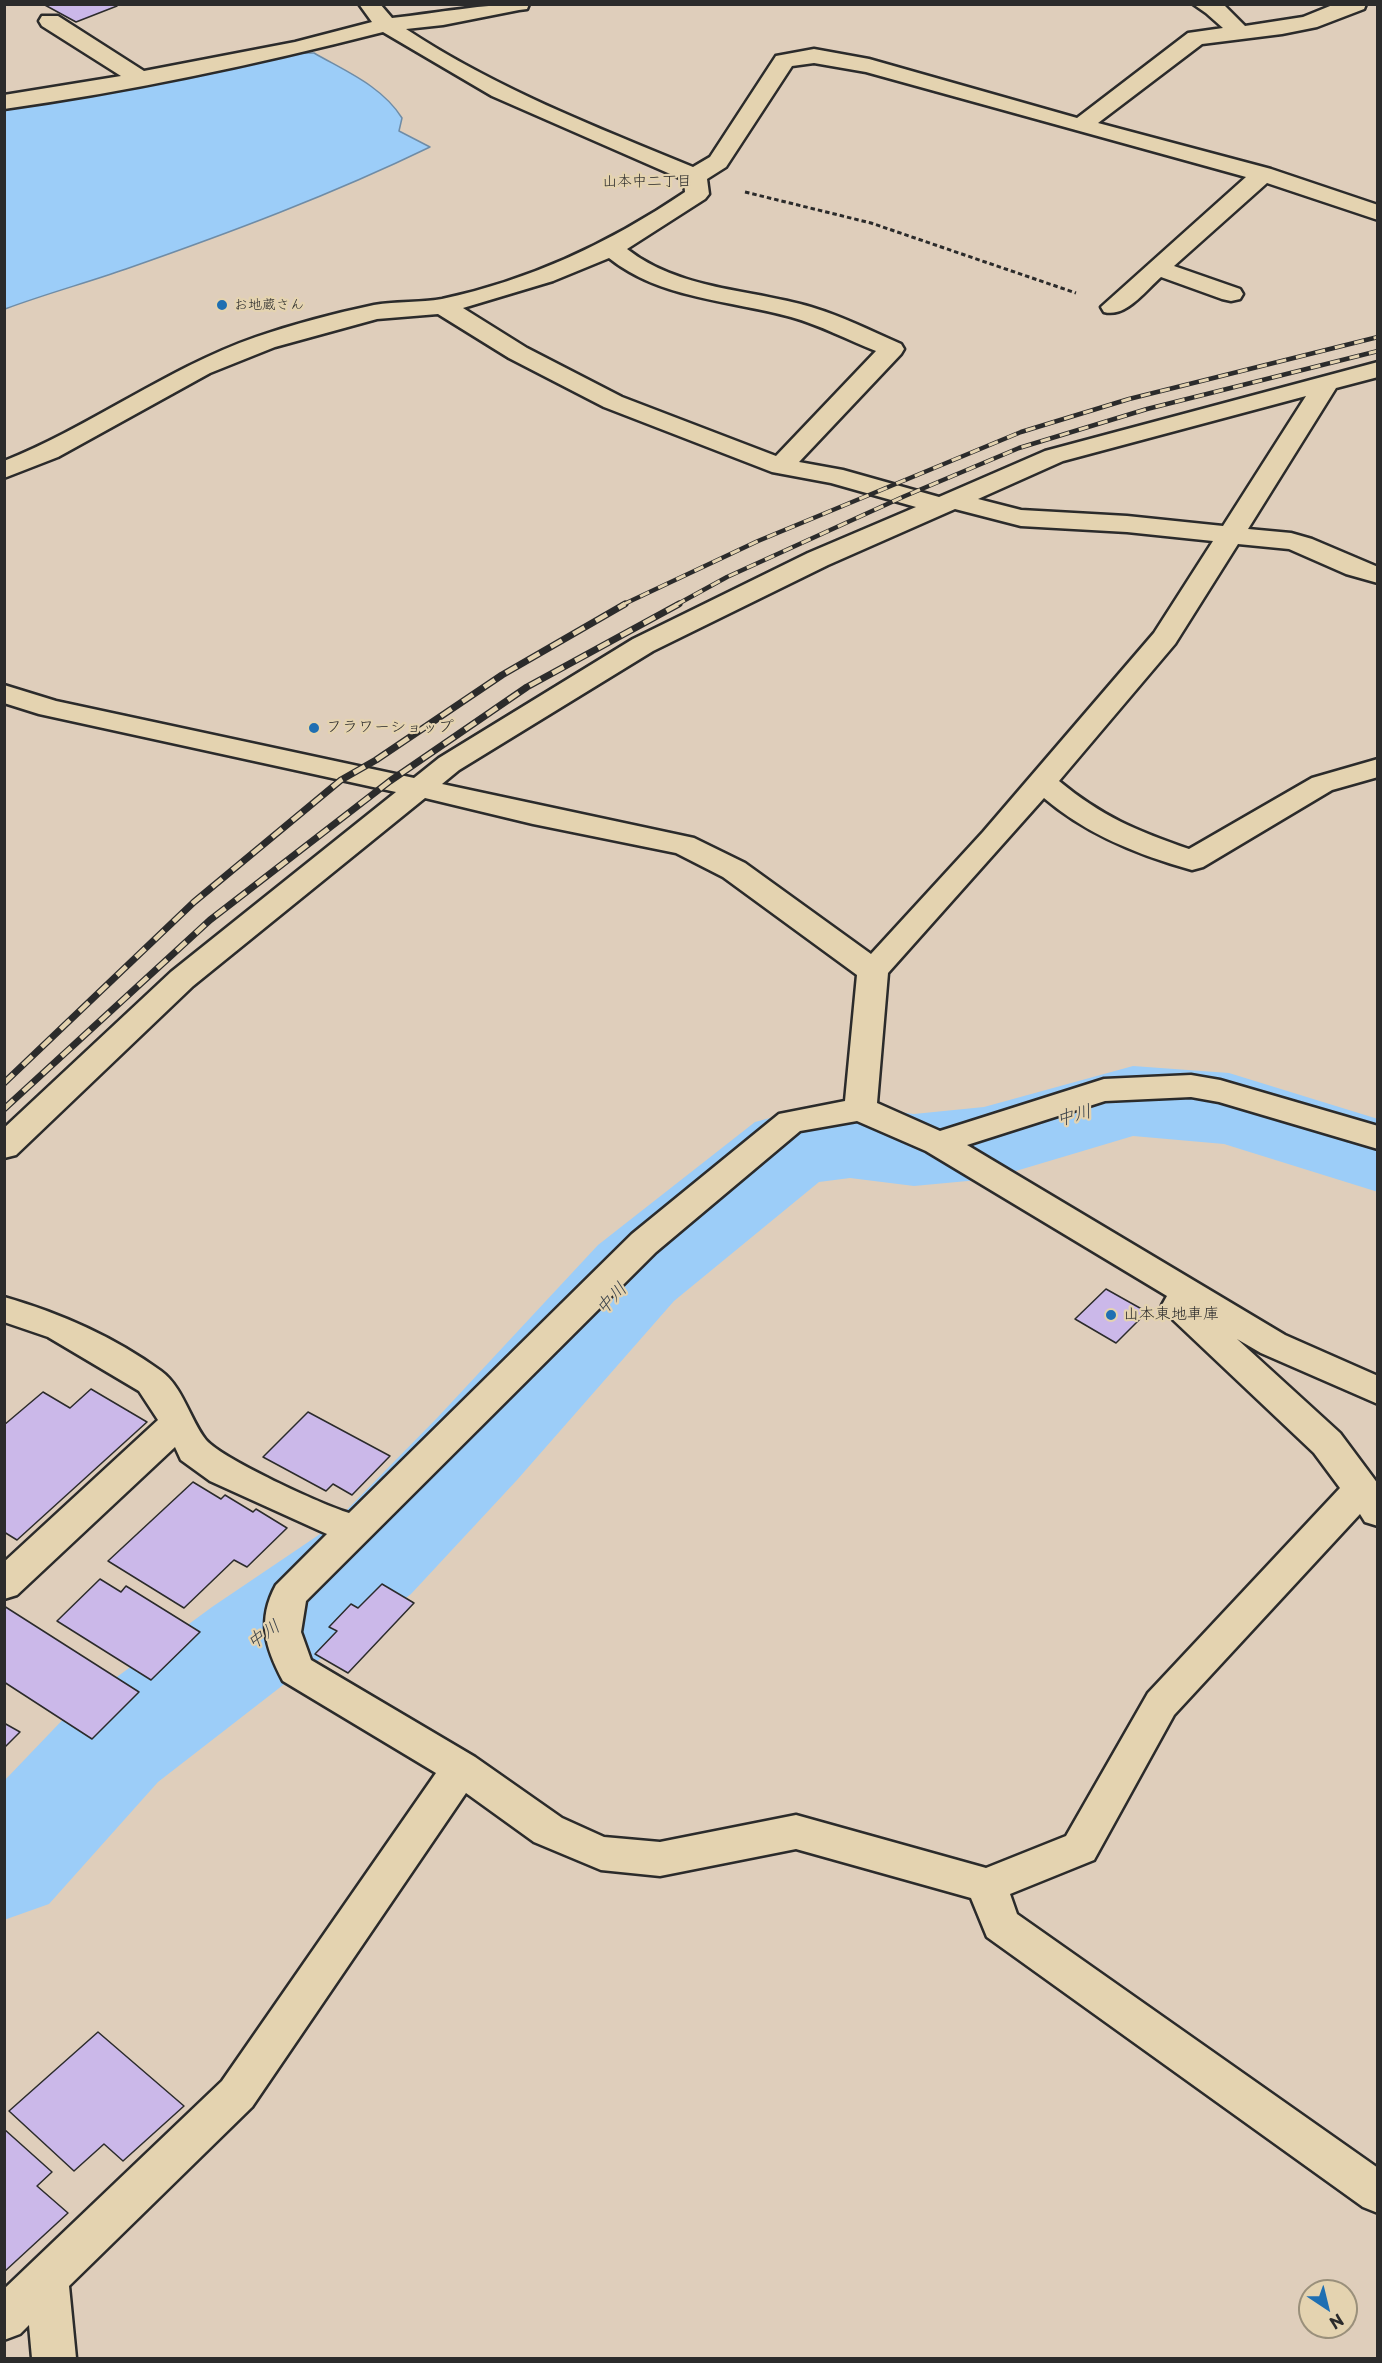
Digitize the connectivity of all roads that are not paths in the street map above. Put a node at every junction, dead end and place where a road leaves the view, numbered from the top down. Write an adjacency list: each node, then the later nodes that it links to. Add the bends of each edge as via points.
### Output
1 (369, 4): 6 (street)
2 (519, 4): 6 (street, via 464,16)
3 (1203, 4): 7 (street, via 1214,8)
4 (1356, 4): 7 (street, via 1309,22)
5 (50, 21): 8 (street)
6 (385, 25): 8 (street, via 296,48); 12 (street, via 475,79)
7 (1241, 33): 10 (street, via 1196,38)
8 (141, 78): 9 (street)
9 (4, 102)
10 (1080, 126): 11 (street); 12 (street, via 869,66 814,56 784,61 718,162)
11 (1263, 174): 13 (street); 15 (street)
12 (695, 176): 14 (street, via 697,194)
13 (1377, 213)
14 (611, 248): 17 (street, via 542,277); 21 (street, via 626,263 644,272 717,294 792,309 892,349)
15 (1158, 268): 16 (street); 18 (street)
16 (1231, 294)
17 (443, 306): 21 (street, via 518,353 613,402); 22 (street, via 376,312 266,342 201,368 49,452)
18 (1113, 307)
19 (1377, 369): 20 (street)
20 (1328, 381): 23 (street, via 1054,456); 24 (street)
21 (781, 466): 23 (street)
22 (4, 470)
23 (945, 502): 24 (street, via 1021,518 1127,524); 29 (street, via 642,645 449,764)
24 (1231, 536): 25 (street, via 1311,546 1364,573); 28 (street, via 1165,638)
25 (1377, 575)
26 (9, 702): 29 (street)
27 (1377, 768): 28 (street, via 1322,784 1192,860 1135,841 1079,813)
28 (1042, 782): 30 (street)
29 (421, 788): 30 (street, via 684,845 734,870); 34 (street, via 182,979)
30 (873, 971): 31 (street)
31 (860, 1109): 33 (street); 40 (street, via 790,1122 644,1243)
32 (1377, 1138): 33 (street, via 1191,1086 1104,1090)
33 (938, 1143): 35 (street)
34 (4, 1148)
35 (1131, 1260): 37 (street, via 1273,1344); 39 (street, via 1327,1443)
36 (4, 1309): 38 (street, via 60,1328 151,1382)
37 (1377, 1391)
38 (179, 1422): 40 (street, via 194,1450 222,1471 327,1520); 41 (street)
39 (1369, 1501): 43 (street, via 1161,1704 1080,1848)
40 (356, 1529): 42 (street, via 289,1595 282,1632 296,1670)
41 (4, 1585)
42 (461, 1768): 43 (street, via 548,1830 601,1853 660,1859 796,1832); 45 (street, via 237,2094)
43 (987, 1885): 44 (street, via 1001,1925)
44 (1377, 2193)
45 (46, 2280): 46 (street); 47 (street)
46 (4, 2319)
47 (54, 2358)

